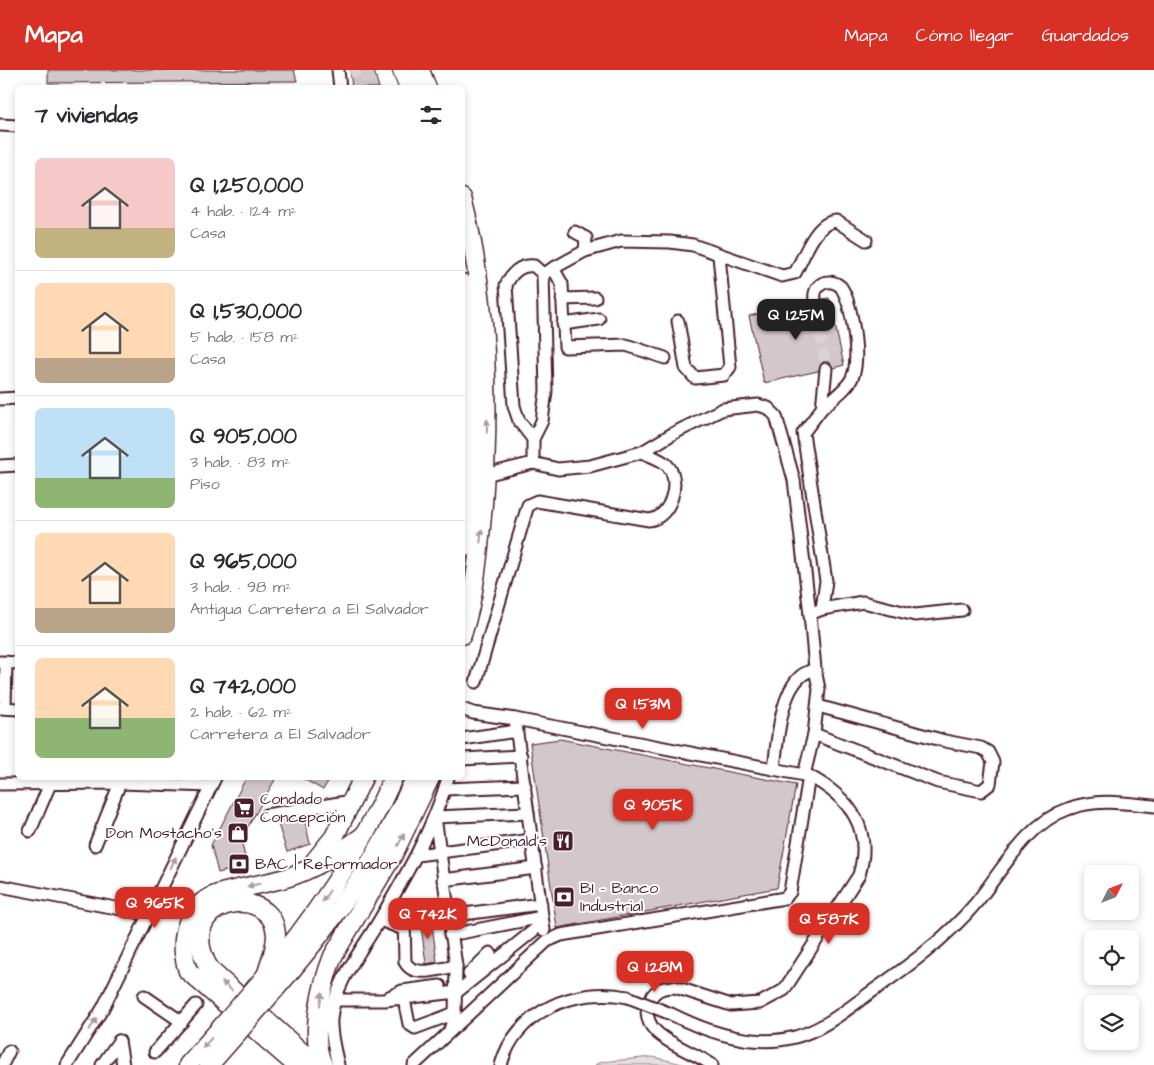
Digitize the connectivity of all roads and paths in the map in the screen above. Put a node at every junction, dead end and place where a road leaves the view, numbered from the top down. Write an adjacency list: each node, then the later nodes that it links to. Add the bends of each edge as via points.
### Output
1 (402, 70): 5 (highway)
2 (420, 70): 6 (highway)
3 (342, 72): 4 (street)
4 (340, 85)
5 (408, 85)
6 (426, 85)
7 (0, 125): 8 (street)
8 (15, 126)
9 (465, 208): 34 (highway, one-way to 9, via 487,361)
10 (574, 232): 12 (street, via 586,238)
11 (866, 240): 13 (street, via 836,222 827,223 819,229 795,273 782,276)
12 (585, 251): 13 (street, via 621,241 670,242); 14 (street)
13 (719, 256): 20 (street, via 730,367 724,375 695,378 689,374)
14 (548, 271): 16 (street, via 562,284); 29 (street, via 546,390 542,421); 29 (street, via 528,265 513,273 506,285 514,406 519,421)
15 (595, 298): 16 (street)
16 (562, 299): 21 (street)
17 (815, 301): 28 (street, via 815,291 822,283 832,282 841,287 852,320 856,352 852,378)
18 (465, 310): 22 (highway)
19 (599, 319): 21 (street)
20 (678, 322)
21 (563, 324): 23 (street, via 566,347 626,345)
22 (470, 356): 25 (highway); 35 (highway, via 469,477)
23 (665, 358)
24 (826, 369): 28 (street)
25 (465, 376)
26 (15, 398): 27 (street)
27 (0, 399)
28 (822, 408): 36 (street, via 803,433 826,581)
29 (533, 439): 31 (street)
30 (642, 452): 31 (street, via 590,466 558,469); 38 (street, via 723,409 758,405 772,412 776,416 794,480); 42 (street, via 665,463 674,478 666,510 657,518 649,520 537,501 528,504)
31 (533, 463): 34 (street)
32 (15, 465): 33 (street)
33 (0, 466)
34 (485, 475): 39 (highway, one-way to 34, via 480,546)
35 (465, 518)
36 (822, 609): 37 (street, via 863,602 914,615); 38 (street)
37 (962, 610)
38 (810, 614): 41 (street)
39 (465, 620)
40 (8, 662): 44 (street)
41 (815, 669): 43 (street); 53 (street, via 801,676 790,690)
42 (476, 682)
43 (818, 706): 49 (street); 49 (street, via 981,748 988,752 993,762 992,780 981,791 938,782)
44 (2, 708): 45 (street)
45 (15, 709)
46 (466, 713): 47 (street)
47 (515, 719): 48 (street); 53 (street)
48 (517, 731): 50 (street); 51 (street)
49 (814, 734): 54 (street)
50 (465, 739)
51 (521, 756): 52 (street); 64 (street)
52 (465, 759)
53 (774, 769): 54 (street)
54 (807, 776): 89 (street, via 790,892 784,898 561,935); 122 (street, via 823,784 849,807 860,825 864,854 859,875 784,990 760,1003 731,1005 687,989 666,987 657,990 650,1001 648,1019 654,1031)
55 (361, 780): 66 (highway)
56 (392, 780): 72 (highway)
57 (414, 780): 90 (highway, via 365,870)
58 (429, 780): 86 (highway, one-way to 58, via 408,828)
59 (448, 780): 65 (street)
60 (213, 782): 63 (street); 83 (street, one-way to 60)
61 (0, 784): 62 (street)
62 (50, 784): 63 (street); 71 (street)
63 (120, 784): 74 (street)
64 (525, 786): 65 (street); 68 (street)
65 (445, 790): 70 (street)
66 (352, 800): 69 (street); 78 (highway, via 324,851)
67 (1154, 806): 108 (street, bridge, via 1107,802 1068,808 1052,816 1025,841 975,904 940,940 840,1015 816,1029 795,1037 742,1039 694,1025 628,997 610,993 582,996 541,1010 527,1020)
68 (528, 813): 70 (street); 73 (street)
69 (266, 815)
70 (435, 817): 75 (street); 76 (street)
71 (30, 831)
72 (362, 836): 78 (highway, via 329,859); 93 (highway, one-way to 93, via 310,919)
73 (532, 840): 75 (street); 77 (street)
74 (95, 846)
75 (438, 854): 76 (street); 79 (street)
76 (417, 855): 84 (street)
77 (536, 868): 79 (street); 81 (street)
78 (301, 872): 107 (highway, one-way to 107, via 210,898 192,914 183,939 188,971)
79 (444, 880): 82 (street)
80 (0, 886): 83 (street)
81 (541, 904): 82 (street); 85 (street)
82 (447, 911): 87 (street, via 417,910 404,918); 88 (street)
83 (147, 914): 110 (street, one-way to 83, via 103,1008)
84 (380, 920): 87 (street); 99 (street, via 348,972)
85 (543, 920): 88 (street); 89 (street); 95 (street)
86 (352, 925): 90 (highway); 118 (highway, one-way to 86, via 319,1044 320,1000 333,956)
87 (403, 929): 92 (street, via 406,962 412,969 418,972)
88 (450, 935): 92 (street)
89 (547, 941): 104 (street)
90 (311, 946): 98 (highway)
91 (490, 953): 95 (street)
92 (456, 966): 95 (street)
93 (266, 976): 98 (highway); 117 (highway, one-way to 93, via 210,970 201,955 200,942 206,918 217,908 231,902 245,903 267,914 276,935)
94 (440, 986): 96 (street)
95 (457, 989): 96 (street); 101 (street)
96 (403, 995): 99 (street, via 385,1000); 101 (street, via 409,1024 415,1028)
97 (144, 996): 102 (street)
98 (258, 998): 103 (highway, bridge)
99 (336, 1000): 119 (street, via 331,1019)
100 (196, 1005): 102 (street)
101 (455, 1013): 104 (street)
102 (182, 1022): 106 (street)
103 (234, 1029): 113 (highway, one-way to 113); 114 (highway); 115 (highway)
104 (450, 1030): 120 (street)
105 (10, 1051): 109 (street)
106 (155, 1052)
107 (276, 1056): 116 (highway)
108 (502, 1060): 121 (street)
109 (2, 1065)
110 (66, 1065)
111 (102, 1065): 112 (street, via 119,1041)
112 (123, 1065)
113 (188, 1065)
114 (209, 1065)
115 (228, 1065)
116 (296, 1065)
117 (316, 1065)
118 (323, 1065)
119 (338, 1065)
120 (414, 1065)
121 (492, 1065)
122 (712, 1065)

